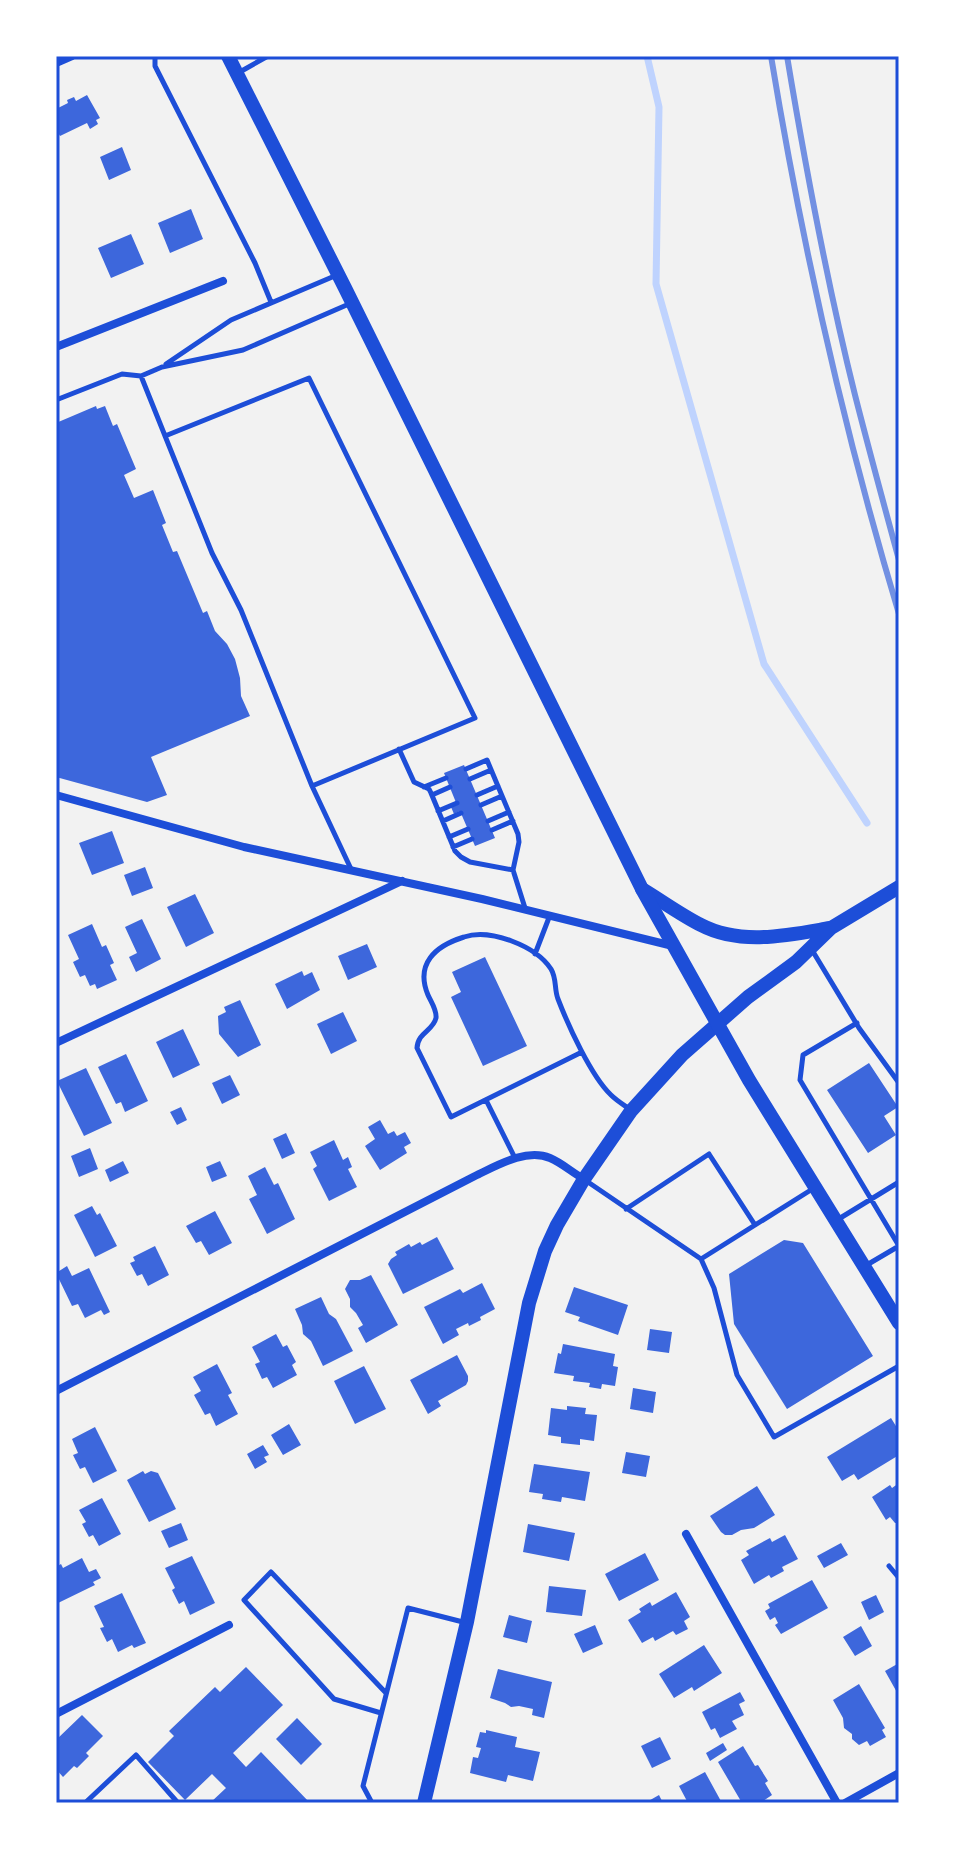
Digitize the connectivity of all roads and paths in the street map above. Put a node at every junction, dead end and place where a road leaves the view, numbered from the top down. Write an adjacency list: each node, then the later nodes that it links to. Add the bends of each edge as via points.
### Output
1 (72, 56): 5 (street)
2 (155, 56): 9 (lane, via 155,66)
3 (228, 56): 6 (main road)
4 (268, 56): 6 (lane)
5 (56, 63)
6 (237, 74): 7 (main road)
7 (339, 275): 9 (lane); 10 (main road)
8 (223, 281): 11 (street)
9 (271, 302): 12 (lane, via 231,320)
10 (353, 303): 12 (lane, via 243,350); 46 (main road)
11 (56, 347)
12 (162, 367): 13 (lane)
13 (141, 376): 14 (lane, via 122,374); 15 (lane)
14 (56, 400)
15 (165, 436): 16 (lane, via 309,378 475,718); 21 (lane)
16 (399, 749): 21 (lane); 23 (lane, via 414,782)
17 (466, 769): 18 (lane, via 487,760)
18 (491, 770): 20 (lane); 22 (lane)
19 (446, 778): 23 (lane)
20 (470, 779)
21 (312, 786): 42 (lane)
22 (498, 786): 27 (lane); 28 (lane)
23 (423, 787): 26 (lane)
24 (450, 787): 26 (lane)
25 (56, 795): 42 (street, via 244,847)
26 (432, 795): 31 (lane)
27 (477, 795)
28 (502, 796): 30 (lane); 32 (lane)
29 (457, 803): 31 (lane)
30 (481, 805)
31 (438, 811): 34 (lane)
32 (509, 812): 35 (lane); 36 (lane)
33 (461, 813): 34 (lane)
34 (443, 821): 39 (lane)
35 (488, 821)
36 (513, 821): 38 (lane); 43 (lane, via 519,842)
37 (468, 829): 39 (lane)
38 (492, 830)
39 (449, 837): 41 (lane)
40 (472, 839): 41 (lane)
41 (453, 847): 43 (lane, via 470,862)
42 (352, 870): 44 (street)
43 (513, 870): 47 (lane)
44 (402, 881): 47 (street); 55 (street)
45 (899, 887): 49 (main road)
46 (642, 889): 49 (main road, via 703,927 740,937); 50 (main road)
47 (525, 909): 48 (street)
48 (550, 915): 50 (street); 52 (lane)
49 (831, 928): 51 (main road)
50 (674, 946): 53 (main road)
51 (811, 948): 53 (main road); 54 (lane)
52 (535, 954): 56 (lane, via 556,977 556,995); 58 (lane, via 501,937 478,934 433,953 425,968 425,987 436,1018 417,1048 451,1117)
53 (716, 1023): 59 (main road); 63 (main road)
54 (857, 1023): 57 (lane); 64 (lane, via 803,1055 800,1080)
55 (56, 1043)
56 (582, 1052): 58 (lane); 59 (lane, via 597,1079)
57 (899, 1083)
58 (486, 1100): 60 (lane)
59 (631, 1111): 61 (main road)
60 (515, 1158): 61 (street, via 549,1157); 73 (street)
61 (584, 1179): 65 (lane); 77 (main road, via 545,1251 529,1303)
62 (899, 1182): 64 (lane)
63 (815, 1188): 66 (main road); 67 (lane)
64 (871, 1200): 66 (lane); 68 (lane)
65 (626, 1209): 67 (lane, via 709,1154); 69 (lane)
66 (836, 1221): 70 (main road)
67 (755, 1225): 69 (lane)
68 (899, 1246): 70 (lane)
69 (701, 1259): 72 (lane, via 737,1375 774,1437)
70 (864, 1267): 71 (main road)
71 (899, 1323)
72 (899, 1366)
73 (56, 1391)
74 (686, 1534): 87 (street)
75 (889, 1566): 76 (lane)
76 (899, 1578)
77 (467, 1622): 79 (lane, via 408,1608); 86 (main road)
78 (229, 1625): 81 (street)
79 (386, 1693): 80 (lane); 80 (lane, via 271,1572 244,1600 334,1699)
80 (381, 1713): 85 (lane, via 363,1786)
81 (56, 1714)
82 (899, 1773): 88 (street)
83 (85, 1803): 84 (lane, via 136,1755)
84 (178, 1803)
85 (372, 1803)
86 (424, 1803)
87 (837, 1803)
88 (845, 1803)

